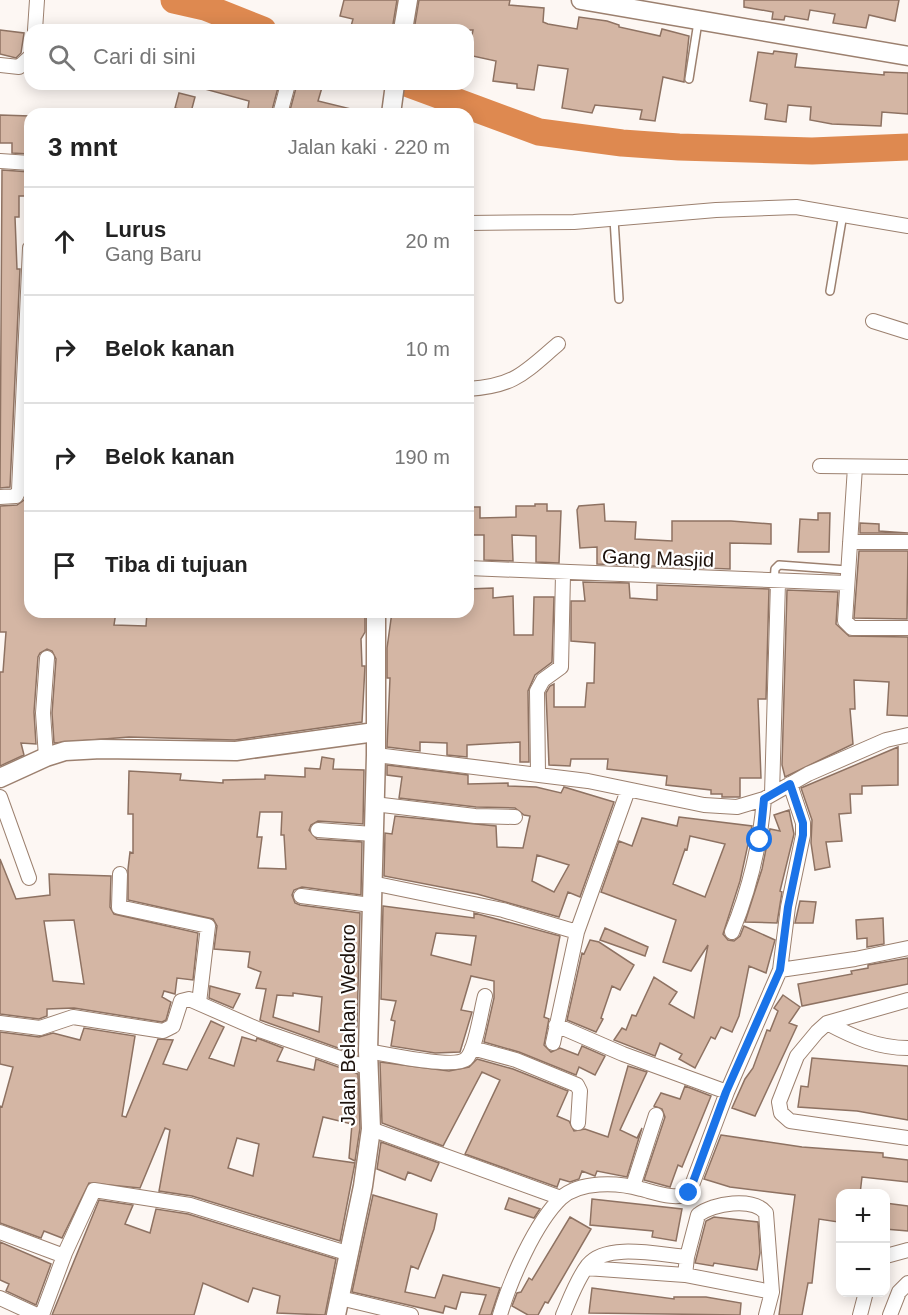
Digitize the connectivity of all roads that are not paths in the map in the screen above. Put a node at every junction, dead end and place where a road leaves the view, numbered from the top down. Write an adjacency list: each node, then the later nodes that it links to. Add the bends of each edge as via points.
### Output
1 (37, 0): 5 (street)
2 (408, 0): 6 (street)
3 (582, 0): 4 (street)
4 (698, 22): 7 (street); 10 (lane)
5 (35, 24)
6 (404, 24)
7 (908, 56)
8 (24, 62): 9 (street, via 19,67)
9 (0, 65)
10 (689, 79)
11 (286, 90): 13 (street)
12 (394, 90): 14 (street)
13 (282, 108)
14 (392, 108)
15 (0, 161): 16 (street)
16 (24, 163)
17 (843, 214): 18 (street, via 796,207); 20 (street); 21 (lane)
18 (614, 219): 19 (street); 22 (lane)
19 (474, 223)
20 (908, 226)
21 (830, 291)
22 (619, 299)
23 (873, 321): 24 (street)
24 (908, 332)
25 (558, 344): 27 (street, via 509,383)
26 (24, 380): 31 (street, via 19,490 16,496)
27 (474, 389)
28 (820, 466): 29 (street)
29 (855, 467): 30 (street); 32 (street)
30 (908, 467)
31 (0, 497)
32 (850, 542): 33 (street); 36 (street)
33 (908, 542)
34 (474, 568): 35 (street, Gang Masjid)
35 (563, 574): 37 (street, Gang Masjid); 45 (street, via 561,667 543,680 537,691)
36 (846, 577): 37 (street, Gang Masjid); 39 (street, via 848,625 866,629)
37 (776, 582): 50 (street)
38 (376, 618): 41 (street, Jalan Belahan Wedoro)
39 (908, 628)
40 (47, 658): 44 (street)
41 (375, 732): 43 (street, Jalan Belahan Wedoro); 44 (street, via 236,751 101,749)
42 (908, 735): 47 (street, via 886,740)
43 (376, 754): 45 (street); 51 (street, Jalan Belahan Wedoro)
44 (45, 757): 46 (street)
45 (538, 774): 48 (street)
46 (0, 778)
47 (790, 784): 50 (street); 63 (street, via 803,835)
48 (628, 790): 50 (street, via 724,807 749,805); 60 (street)
49 (0, 797): 56 (street)
50 (768, 797): 61 (street, via 753,873)
51 (374, 804): 52 (street); 54 (street, Jalan Belahan Wedoro)
52 (515, 817)
53 (318, 830): 54 (street)
54 (373, 834): 57 (street, Jalan Belahan Wedoro)
55 (120, 874): 66 (street, via 119,907 208,926)
56 (29, 878)
57 (372, 884): 59 (street, Jalan Belahan Wedoro); 60 (street, via 502,910)
58 (301, 896): 59 (street)
59 (371, 905): 73 (street, Jalan Belahan Wedoro)
60 (577, 932): 69 (street)
61 (732, 932)
62 (908, 948): 63 (street)
63 (780, 970): 74 (street)
64 (484, 996): 71 (street)
65 (908, 1000): 68 (street)
66 (199, 1003): 67 (street, via 181,1001 173,1026 163,1031 73,1017 40,1028); 73 (street, via 262,1031)
67 (0, 1023)
68 (827, 1023): 72 (street, via 852,1037); 78 (street, via 797,1056 779,1102 784,1118)
69 (556, 1025): 70 (street); 74 (street)
70 (553, 1043)
71 (472, 1048): 73 (street, via 465,1060 456,1063); 76 (street, via 516,1060 578,1085)
72 (908, 1048)
73 (369, 1059): 77 (street, Jalan Belahan Wedoro)
74 (726, 1092): 79 (street, via 689,1193 678,1197)
75 (656, 1115): 79 (street)
76 (578, 1123)
77 (370, 1129): 80 (street); 83 (street, Jalan Belahan Wedoro)
78 (908, 1138)
79 (633, 1186): 80 (street, via 597,1185)
80 (561, 1198): 97 (street, via 521,1261)
81 (0, 1232): 85 (street)
82 (908, 1250): 84 (street)
83 (350, 1254): 85 (street, via 190,1206 94,1190); 93 (street, Jalan Belahan Wedoro)
84 (890, 1255)
85 (64, 1256): 95 (street)
86 (687, 1257): 87 (street, via 615,1252 601,1255); 88 (street); 90 (street, via 695,1221 702,1212 755,1204 766,1213)
87 (586, 1268): 88 (street); 98 (street)
88 (685, 1275): 90 (street)
89 (908, 1283): 101 (street, via 899,1292)
90 (772, 1292): 99 (street)
91 (865, 1297): 100 (street)
92 (0, 1298): 94 (street)
93 (338, 1307): 96 (street)
94 (37, 1315)
95 (42, 1315)
96 (411, 1315)
97 (500, 1315)
98 (563, 1315)
99 (766, 1315)
100 (860, 1315)
101 (890, 1315)

